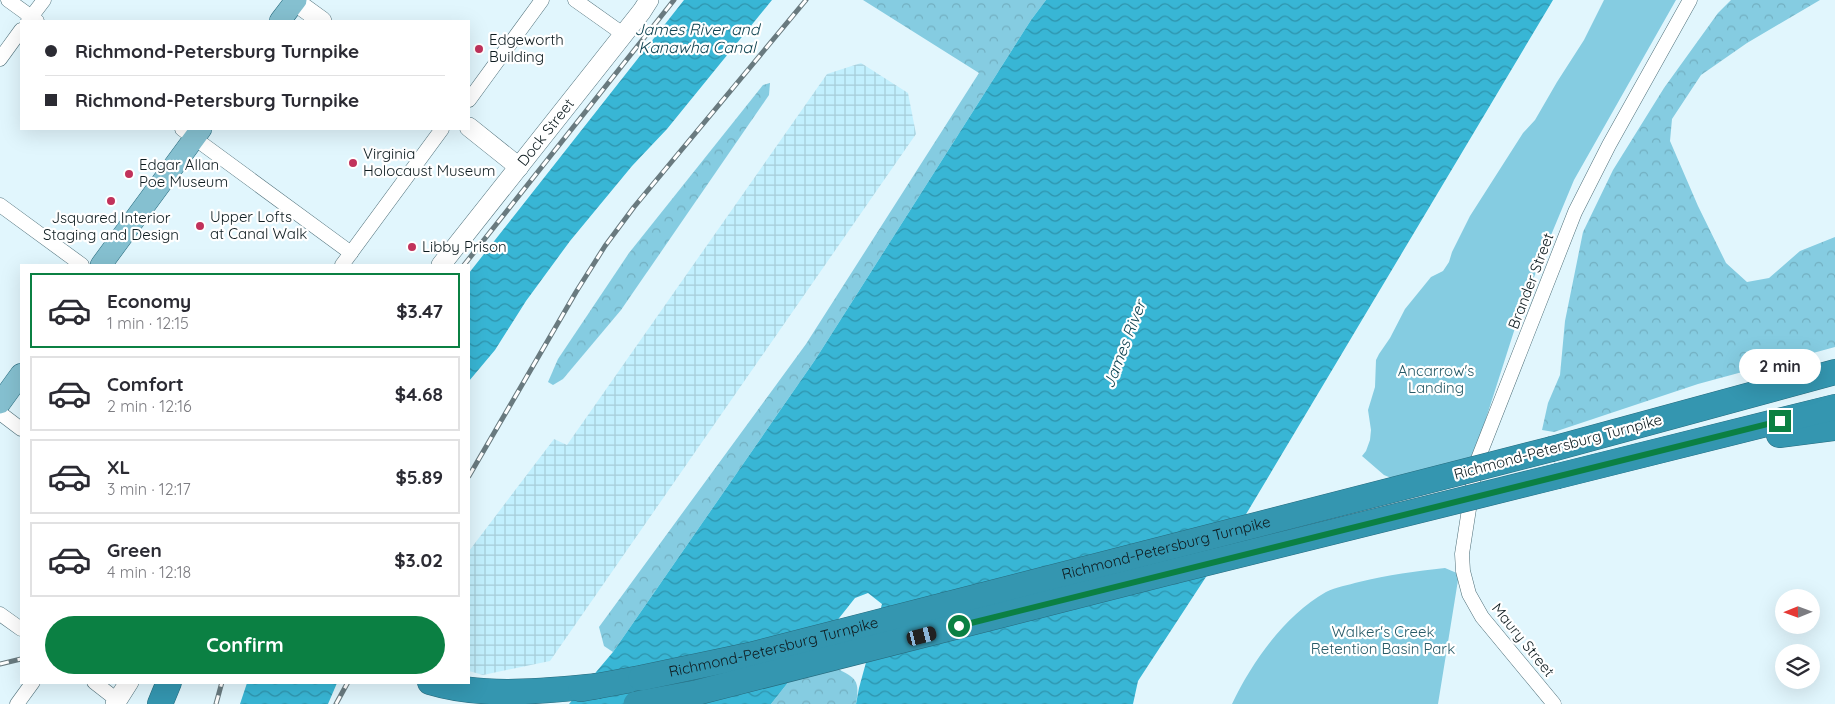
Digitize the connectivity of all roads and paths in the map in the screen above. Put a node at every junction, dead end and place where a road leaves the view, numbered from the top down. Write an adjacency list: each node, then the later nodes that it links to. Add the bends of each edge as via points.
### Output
1 (8, 0): 8 (street)
2 (44, 0): 8 (street)
3 (294, 0): 9 (main road); 10 (main road)
4 (542, 0): 14 (street)
5 (575, 0): 12 (street)
6 (648, 0): 12 (main road, Dock Street)
7 (1690, 0): 33 (street, Brander Street, via 1575,212 1476,464 1462,554)
8 (32, 20)
9 (281, 20)
10 (321, 20)
11 (20, 31): 13 (street)
12 (623, 34): 18 (main road, Dock Street)
13 (0, 60)
14 (470, 99)
15 (470, 128): 18 (main road)
16 (441, 130): 20 (street)
17 (193, 132): 20 (street); 22 (main road)
18 (519, 167): 24 (main road, Dock Street)
19 (0, 205): 21 (street)
20 (351, 253): 23 (street)
21 (81, 264)
22 (102, 264)
23 (343, 264)
24 (442, 264)
25 (1835, 372): 41 (highway, Richmond-Petersburg Turnpike, bridge, via 1552,449 750,655)
26 (20, 375): 27 (main road)
27 (0, 403)
28 (1835, 407): 32 (highway, Richmond-Petersburg Turnpike)
29 (0, 414): 30 (street)
30 (20, 428)
31 (1835, 428): 32 (highway)
32 (1614, 463): 46 (highway, Richmond-Petersburg Turnpike, bridge, via 696,693)
33 (1469, 594): 47 (street, Maury Street, via 1482,617)
34 (0, 614): 35 (street)
35 (20, 629)
36 (32, 684): 43 (street)
37 (96, 684): 42 (street)
38 (129, 684): 42 (main road)
39 (169, 684): 44 (highway)
40 (439, 684): 41 (highway, via 501,691)
41 (597, 686): 45 (highway, Richmond-Petersburg Turnpike)
42 (116, 702)
43 (17, 704)
44 (160, 704)
45 (493, 704)
46 (636, 704)
47 (1554, 704)

